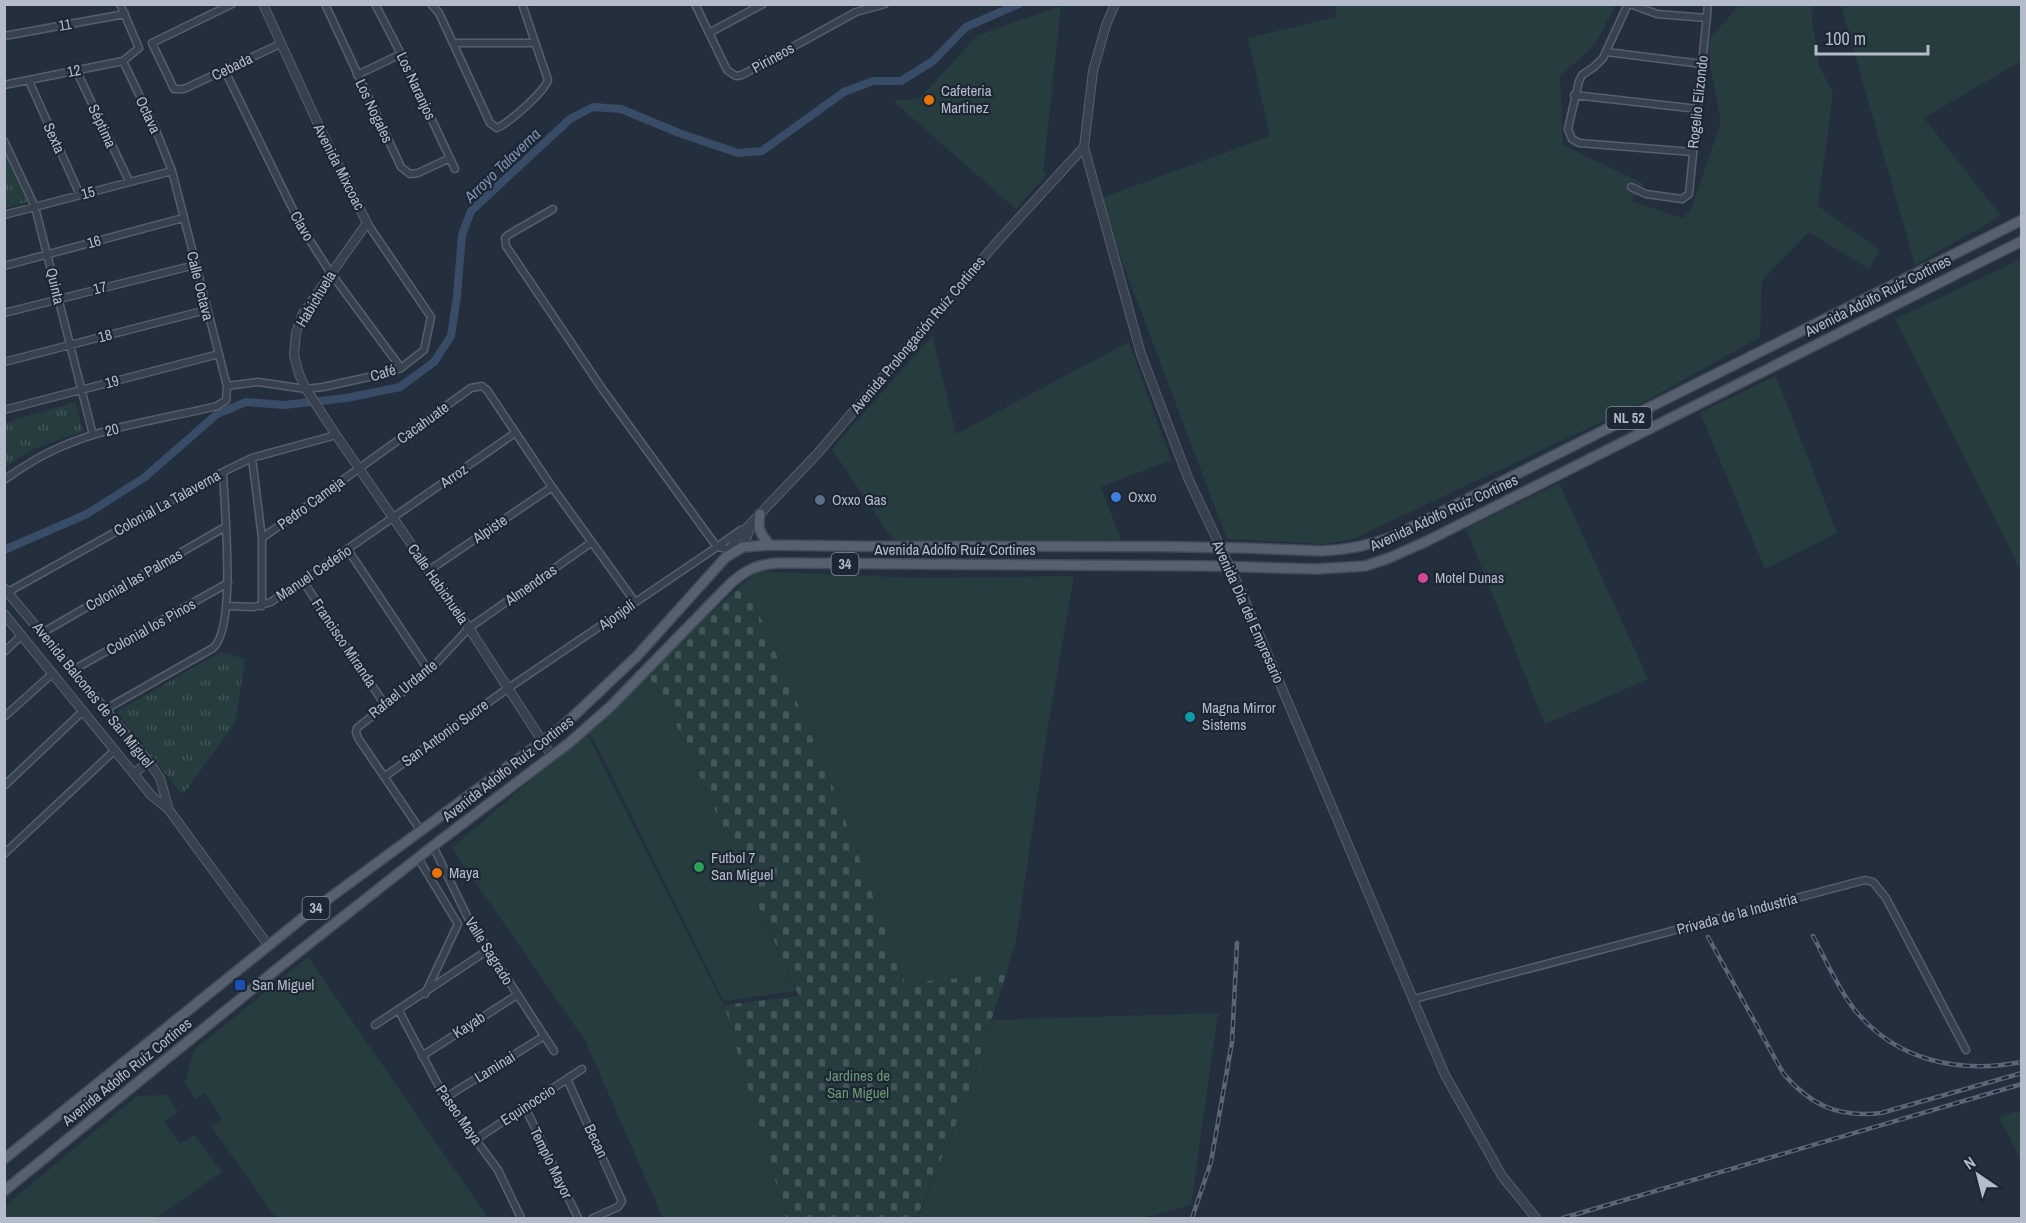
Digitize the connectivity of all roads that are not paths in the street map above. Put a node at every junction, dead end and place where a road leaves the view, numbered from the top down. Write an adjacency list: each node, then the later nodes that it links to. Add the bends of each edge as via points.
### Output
1 (120, 4): 18 (street)
2 (232, 4): 30 (street, Cebada, via 152,43 171,85 178,90)
3 (262, 4): 23 (street, Avenida Mixcoac)
4 (325, 4): 31 (street, Los Nogales)
5 (375, 4): 26 (street, Los Naranjos)
6 (440, 4): 15 (street); 17 (street)
7 (522, 4): 22 (street)
8 (694, 4): 20 (street, Pirineos)
9 (763, 4): 20 (street)
10 (852, 4): 16 (street)
11 (885, 4): 16 (street, Pirineos)
12 (1115, 4): 37 (street, via 1094,71)
13 (1629, 4): 19 (street, via 1670,16); 25 (street)
14 (1708, 4): 19 (street, Rogelio Elizondo)
15 (431, 5): 17 (street)
16 (856, 12): 20 (street, Pirineos, via 736,76 727,70)
17 (440, 13): 24 (street)
18 (124, 14): 21 (street, 11); 27 (street, 12, via 139,48)
19 (1707, 18): 28 (street, Rogelio Elizondo)
20 (709, 33)
21 (4, 36)
22 (536, 43): 24 (street); 24 (street, via 547,83 497,128 490,123)
23 (280, 44): 30 (street, Cebada); 50 (street, Avenida Mixcoac)
24 (454, 44)
25 (1607, 52): 28 (street); 34 (street, via 1580,77)
26 (401, 54): 31 (street); 39 (street, Los Naranjos)
27 (123, 61): 29 (street, 12); 41 (street, Octava)
28 (1702, 64): 35 (street, Rogelio Elizondo)
29 (76, 70): 32 (street, 12); 42 (street, Séptima)
30 (225, 71): 55 (street, Clavo, via 302,228)
31 (357, 75): 39 (street, Los Nogales, via 405,172 418,173)
32 (29, 81): 33 (street, 12); 44 (street, Sexta)
33 (4, 85)
34 (1574, 95): 35 (street); 38 (street, via 1568,129 1572,139 1579,143)
35 (1698, 109): 38 (street, Rogelio Elizondo)
36 (4, 141): 45 (street, Quinta)
37 (1084, 147): 78 (street, Avenida Prolongación Ruíz Cortines, via 818,453); 86 (street, Avenida Día del Empresario, via 1141,354)
38 (1693, 152): 43 (street, Rogelio Elizondo, via 1686,198 1646,194)
39 (450, 158): 40 (street, Los Naranjos)
40 (455, 169)
41 (172, 171): 42 (street, 15); 48 (street, Calle Octava)
42 (129, 182): 44 (street, 15)
43 (1631, 187)
44 (80, 195): 45 (street, 15)
45 (35, 207): 47 (street, 15); 52 (street, Quinta)
46 (553, 209): 85 (street, via 508,235 506,246 603,390)
47 (4, 215)
48 (183, 218): 52 (street, 16); 53 (street, Calle Octava)
49 (2022, 220): 86 (main road, Avenida Adolfo Ruíz Cortines / NL 52, via 1392,537 1344,550)
50 (367, 223): 55 (street, Habichuela); 59 (street, Avenida Mixcoac)
51 (2022, 241): 89 (main road, Avenida Adolfo Ruíz Cortines / NL 52, via 1389,558 1365,566 1316,569)
52 (48, 255): 54 (street, 16); 56 (street, Quinta)
53 (195, 265): 56 (street, 17); 57 (street, Calle Octava)
54 (4, 266)
55 (330, 272): 63 (street, Clavo); 65 (street, Habichuela, via 302,315 296,333 294,355)
56 (57, 298): 58 (street, 17); 60 (street, Quinta)
57 (206, 310): 60 (street, 18); 61 (street, Calle Octava)
58 (4, 313)
59 (431, 321): 63 (street, Café, via 424,350)
60 (71, 344): 62 (street, 18); 66 (street, Quinta)
61 (219, 354): 64 (street, Calle Octava); 66 (street, 19)
62 (4, 362)
63 (401, 368): 65 (street, Café)
64 (227, 386): 65 (street, Café, via 258,382); 67 (street, Calle Octava)
65 (307, 390): 69 (street, Habichuela)
66 (81, 391): 68 (street, 19); 71 (street, Quinta)
67 (226, 400): 71 (street, 20, via 217,406)
68 (4, 410)
69 (322, 414): 72 (street, Calle Habichuela)
70 (515, 433): 74 (street, Cacahuate, via 487,390 482,386 471,387); 77 (street); 79 (street, Arroz)
71 (93, 435): 76 (street, 20, via 57,448)
72 (336, 435): 73 (street, Colonial La Talaverna); 74 (street, Calle Habichuela)
73 (252, 458): 75 (street, Colonial La Talaverna); 82 (street)
74 (359, 468): 79 (street, Calle Habichuela); 82 (street, Pedro Cameja)
75 (224, 472): 81 (street); 93 (street, Colonial La Talaverna)
76 (4, 480)
77 (552, 487): 83 (street); 90 (street, Alpiste)
78 (760, 514): 80 (street, Avenida Prolongación Ruíz Cortines); 84 (main road, via 758,528)
79 (393, 518): 87 (street, Manuel Cedeño); 90 (street, Calle Habichuela)
80 (751, 523): 85 (street, Avenida Prolongación Ruíz Cortines); 88 (street, Avenida Prolongación Ruíz Cortines); 88 (street, Avenida Prolongación Ruíz Cortines)
81 (225, 527): 92 (street); 99 (street, Colonial las Palmas)
82 (262, 538): 96 (street)
83 (592, 542): 94 (street); 98 (street, Almendras)
84 (770, 544): 86 (main road, Avenida Adolfo Ruíz Cortines / 34); 88 (main road, Avenida Adolfo Ruíz Cortines / 34)
85 (717, 547): 88 (street); 94 (street, Ajonjolí)
86 (1219, 547): 89 (street, Avenida Día del Empresario)
87 (348, 550): 91 (street, Manuel Cedeño); 105 (street)
88 (734, 551): 112 (main road, Avenida Adolfo Ruíz Cortines / 34, via 637,656)
89 (1229, 566): 114 (main road, Avenida Adolfo Ruíz Cortines / 34, via 755,566 729,585 611,706); 130 (street, Avenida Día del Empresario)
90 (428, 571): 98 (street, Calle Habichuela)
91 (303, 581): 96 (street, Manuel Cedeño); 108 (street, Francisco Miranda)
92 (228, 583): 95 (street); 104 (street, Colonial los Pinos)
93 (6, 590): 99 (street, Avenida Balcones de San Miguel)
94 (635, 602): 107 (street, Ajonjolí)
95 (227, 606): 96 (street, Manuel Cedeño); 109 (street, via 221,639 213,648)
96 (262, 606)
97 (4, 614): 100 (street, Avenida Balcones de San Miguel)
98 (469, 628): 105 (street, Rafael Urdante); 107 (street, Calle Habichuela)
99 (42, 633): 101 (street, Avenida Balcones de San Miguel)
100 (22, 635): 102 (street); 103 (street, Avenida Balcones de San Miguel)
101 (52, 645): 103 (street); 104 (street, Avenida Balcones de San Miguel)
102 (4, 652)
103 (39, 655): 106 (street, Avenida Balcones de San Miguel)
104 (73, 670): 109 (street, Avenida Balcones de San Miguel)
105 (429, 671): 108 (street, Rafael Urdante)
106 (54, 673): 110 (street, Avenida Balcones de San Miguel); 111 (street)
107 (507, 689): 112 (street, Calle Habichuela); 117 (street, San Antonio Sucre)
108 (385, 705): 117 (street, Rafael Urdante, via 356,732)
109 (106, 709): 115 (street, Avenida Balcones de San Miguel)
110 (83, 711): 113 (street, Avenida Balcones de San Miguel); 118 (street)
111 (4, 717)
112 (542, 742): 114 (street, Calle Habichuela); 120 (main road, Avenida Adolfo Ruíz Cortines / 34)
113 (115, 750): 116 (street, Avenida Balcones de San Miguel); 122 (street)
114 (552, 756): 121 (main road, Avenida Adolfo Ruíz Cortines / 34)
115 (149, 762): 116 (street); 119 (street, Avenida Balcones de San Miguel, via 160,778)
116 (134, 773): 119 (street, Avenida Balcones de San Miguel)
117 (384, 777): 120 (street)
118 (4, 786)
119 (169, 810): 126 (street, Avenida Balcones de San Miguel)
120 (420, 831): 126 (main road, Avenida Adolfo Ruíz Cortines / 34)
121 (433, 846): 123 (main road, Avenida Adolfo Ruíz Cortines / 34); 124 (street, Valle Sagrado)
122 (4, 854)
123 (418, 858): 125 (street); 143 (main road, Avenida Adolfo Ruíz Cortines / 34)
124 (468, 918): 125 (street); 127 (street, Valle Sagrado)
125 (458, 924): 128 (street)
126 (268, 945): 142 (main road, Avenida Adolfo Ruíz Cortines / 34)
127 (488, 950): 128 (street); 129 (street, Valle Sagrado)
128 (425, 994): 131 (street)
129 (517, 994): 133 (street, Valle Sagrado); 136 (street, Kayab)
130 (1414, 999): 134 (street, Privada de la Industria, via 1865,880 1873,882 1886,898); 147 (street, Avenida Día del Empresario, via 1444,1075 1461,1106 1502,1176)
131 (399, 1011): 132 (street); 136 (street, Paseo Maya)
132 (375, 1025)
133 (544, 1036): 135 (street, Valle Sagrado); 139 (street, Laminai)
134 (1966, 1050)
135 (554, 1051)
136 (422, 1056): 139 (street, Paseo Maya)
137 (582, 1069): 138 (street, Equinoccio)
138 (567, 1079): 140 (street, Equinoccio); 146 (street, Becan, via 621,1196 622,1204)
139 (445, 1098): 141 (street, Paseo Maya)
140 (525, 1107): 141 (street, Equinoccio); 145 (street, Templo Mayor)
141 (475, 1140): 144 (street, Paseo Maya, via 498,1170)
142 (4, 1159)
143 (4, 1191)
144 (521, 1218)
145 (578, 1218)
146 (594, 1218)
147 (1536, 1218)

